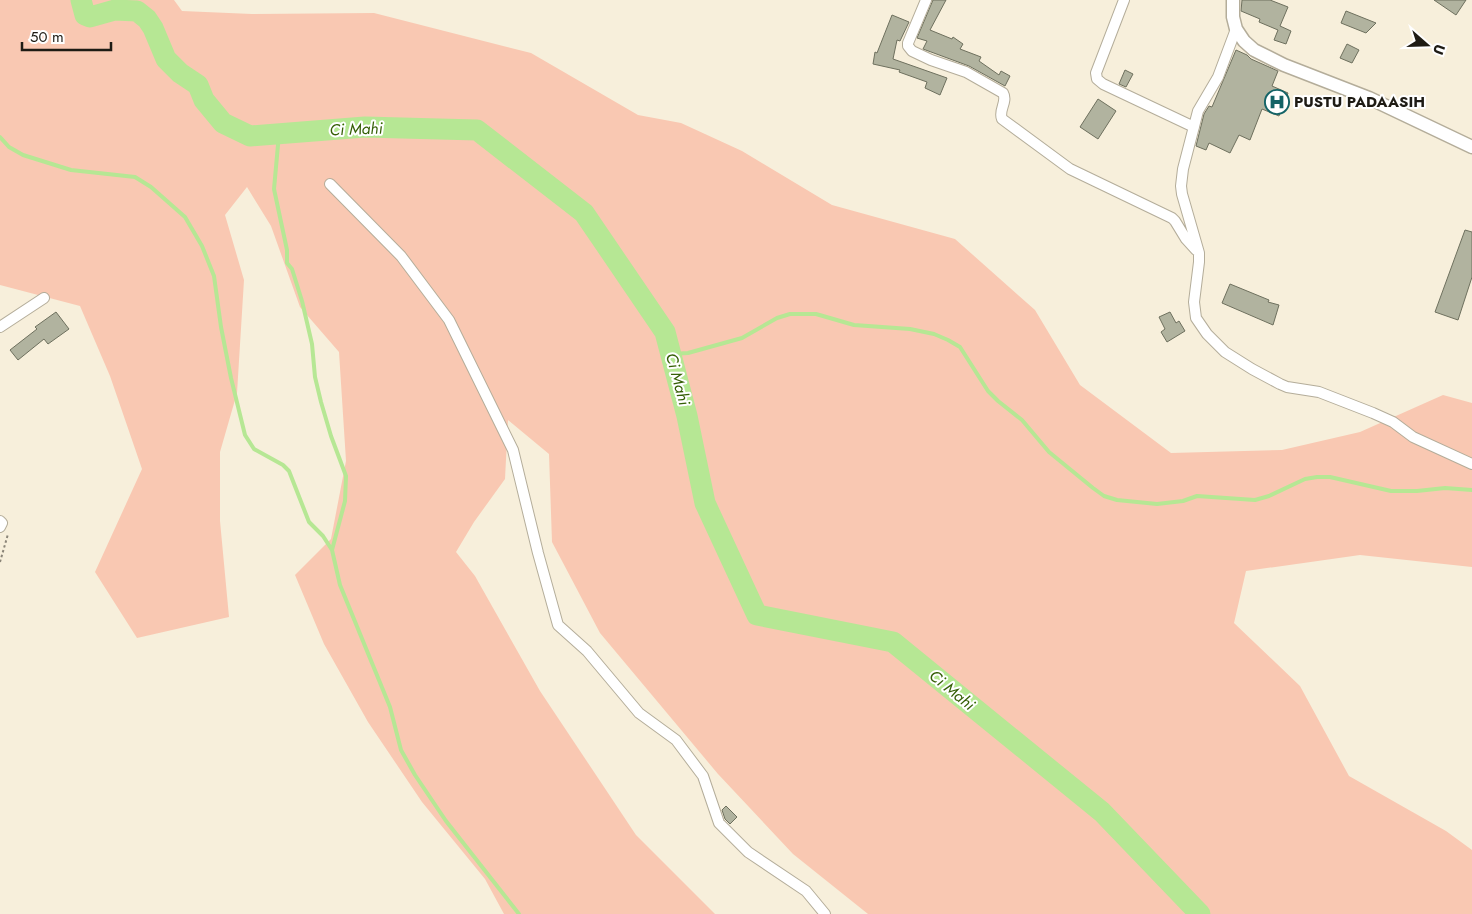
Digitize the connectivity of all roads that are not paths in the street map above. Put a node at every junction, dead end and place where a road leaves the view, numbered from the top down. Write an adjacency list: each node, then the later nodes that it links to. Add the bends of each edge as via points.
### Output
1 (926, 0): 8 (street, via 907,46 910,50 966,72 1003,92 1002,119 1070,169 1172,218)
2 (1124, 0): 5 (street, via 1096,73 1097,79)
3 (1233, 0): 4 (street)
4 (1236, 29): 5 (street, via 1218,77 1198,111); 6 (street, via 1244,42 1265,56 1369,98)
5 (1194, 126): 8 (street, via 1181,186)
6 (1472, 147)
7 (330, 184): 12 (street, via 401,256 448,320 513,450 558,625 587,651 639,714 676,740 703,776 719,823 748,852 806,891)
8 (1198, 253): 11 (street, via 1196,318 1225,352 1280,384 1319,392 1373,413 1393,422 1413,437)
9 (44, 298): 10 (street)
10 (0, 327)
11 (1472, 464)
12 (825, 914)

